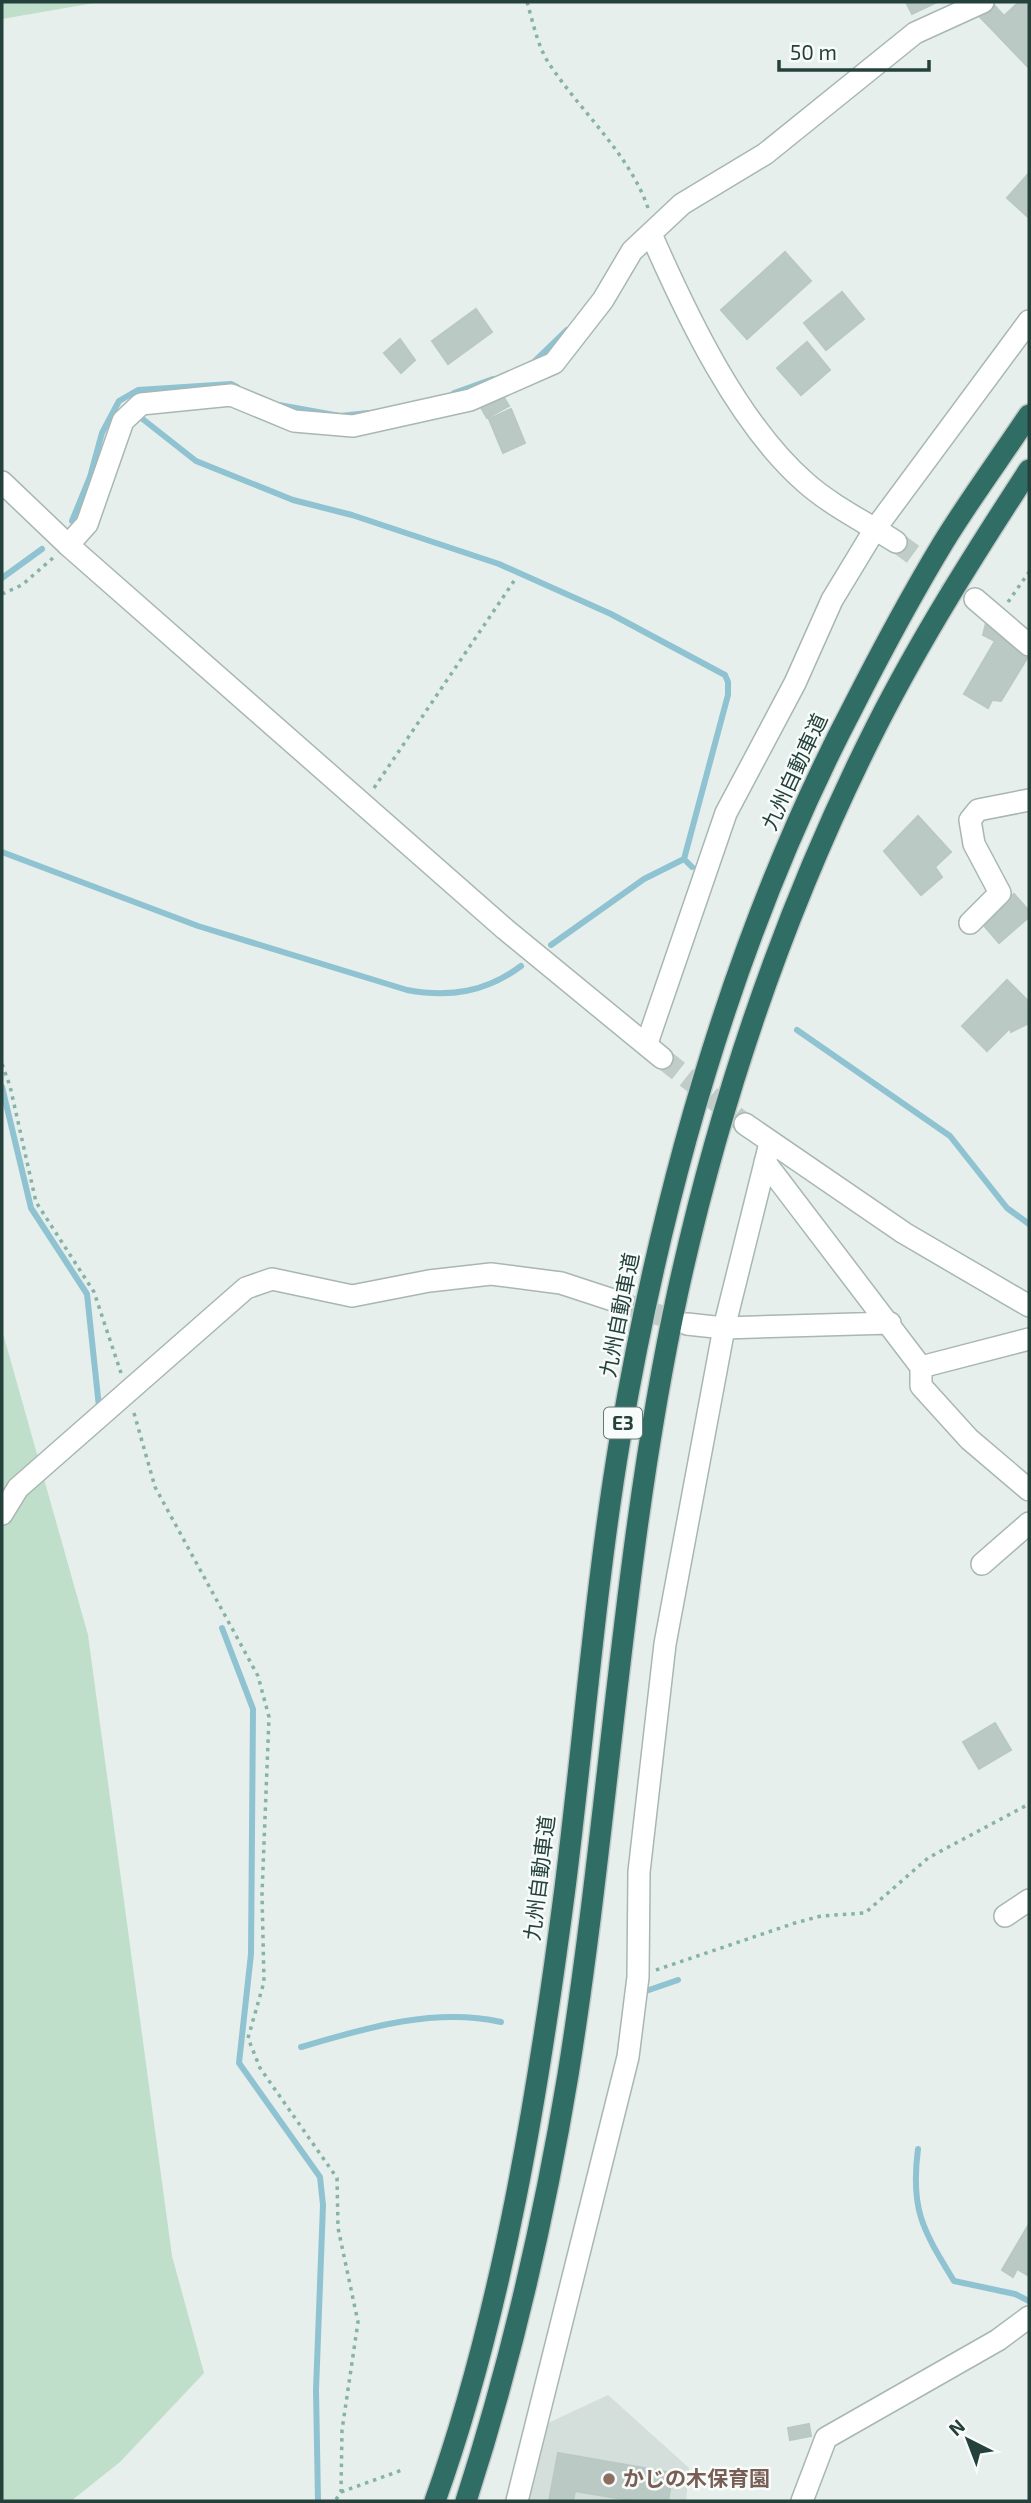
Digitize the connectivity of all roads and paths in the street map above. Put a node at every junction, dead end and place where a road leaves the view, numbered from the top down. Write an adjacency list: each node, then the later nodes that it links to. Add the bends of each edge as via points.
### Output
1 (527, 2): 3 (path, via 549,63)
2 (983, 2): 4 (street, via 915,33 765,155 682,204)
3 (648, 206)
4 (651, 234): 9 (street, via 719,371 756,428 806,484); 11 (street, via 632,251 603,300 554,363 470,400 353,426 294,421 231,395 141,404 123,421 88,524)
5 (1029, 321): 9 (street)
6 (1029, 415): 46 (highway, 九州自動車道 / E3, via 943,544 851,710 783,857 722,1020 684,1146 649,1285 620,1440 564,1891 508,2229 480,2351)
7 (1029, 470): 47 (highway, E3, via 968,563 877,725 810,870 750,1029 711,1156 678,1293 650,1444 568,2074 538,2235)
8 (2, 482): 11 (street)
9 (876, 529): 10 (street); 21 (street, via 832,600 795,683 726,813)
10 (896, 542)
11 (68, 545): 14 (path, via 22,585); 19 (street)
12 (1029, 572): 16 (path)
13 (514, 581): 19 (path)
14 (2, 594)
15 (975, 599): 16 (street)
16 (997, 619): 17 (street)
17 (1029, 645)
18 (1029, 800): 20 (street, via 978,810 970,821 974,844 1000,893)
19 (363, 805): 21 (street, via 505,929)
20 (970, 923)
21 (647, 1043): 22 (street)
22 (662, 1058)
23 (2, 1064): 33 (path, via 36,1202 93,1292)
24 (745, 1124): 25 (street)
25 (767, 1153): 27 (street); 28 (street); 30 (street)
26 (622, 1303): 33 (street, via 561,1283 491,1274 352,1296 272,1279 246,1288)
27 (1029, 1306)
28 (890, 1323): 30 (street); 32 (street)
29 (688, 1324): 30 (street)
30 (724, 1328): 41 (street, via 665,1644 639,1872)
31 (1029, 1339): 32 (street)
32 (920, 1367): 34 (street, via 921,1387 969,1439)
33 (128, 1394): 35 (street, via 18,1488); 44 (path, via 155,1487 258,1676 269,1717 262,1894 264,1982 248,2038 260,2068 337,2178 338,2228 358,2322 342,2430)
34 (1029, 1490)
35 (2, 1514)
36 (1029, 1523): 37 (street)
37 (982, 1563)
38 (1029, 1804): 41 (path, via 928,1858 865,1913 795,1923)
39 (1029, 1900): 40 (street)
40 (1005, 1916)
41 (638, 1977): 48 (street, via 628,2057)
42 (1029, 2317): 49 (street, via 998,2340 826,2438)
43 (405, 2469): 44 (path)
44 (341, 2492): 45 (path)
45 (335, 2501)
46 (435, 2501)
47 (466, 2501)
48 (517, 2501)
49 (802, 2501)

